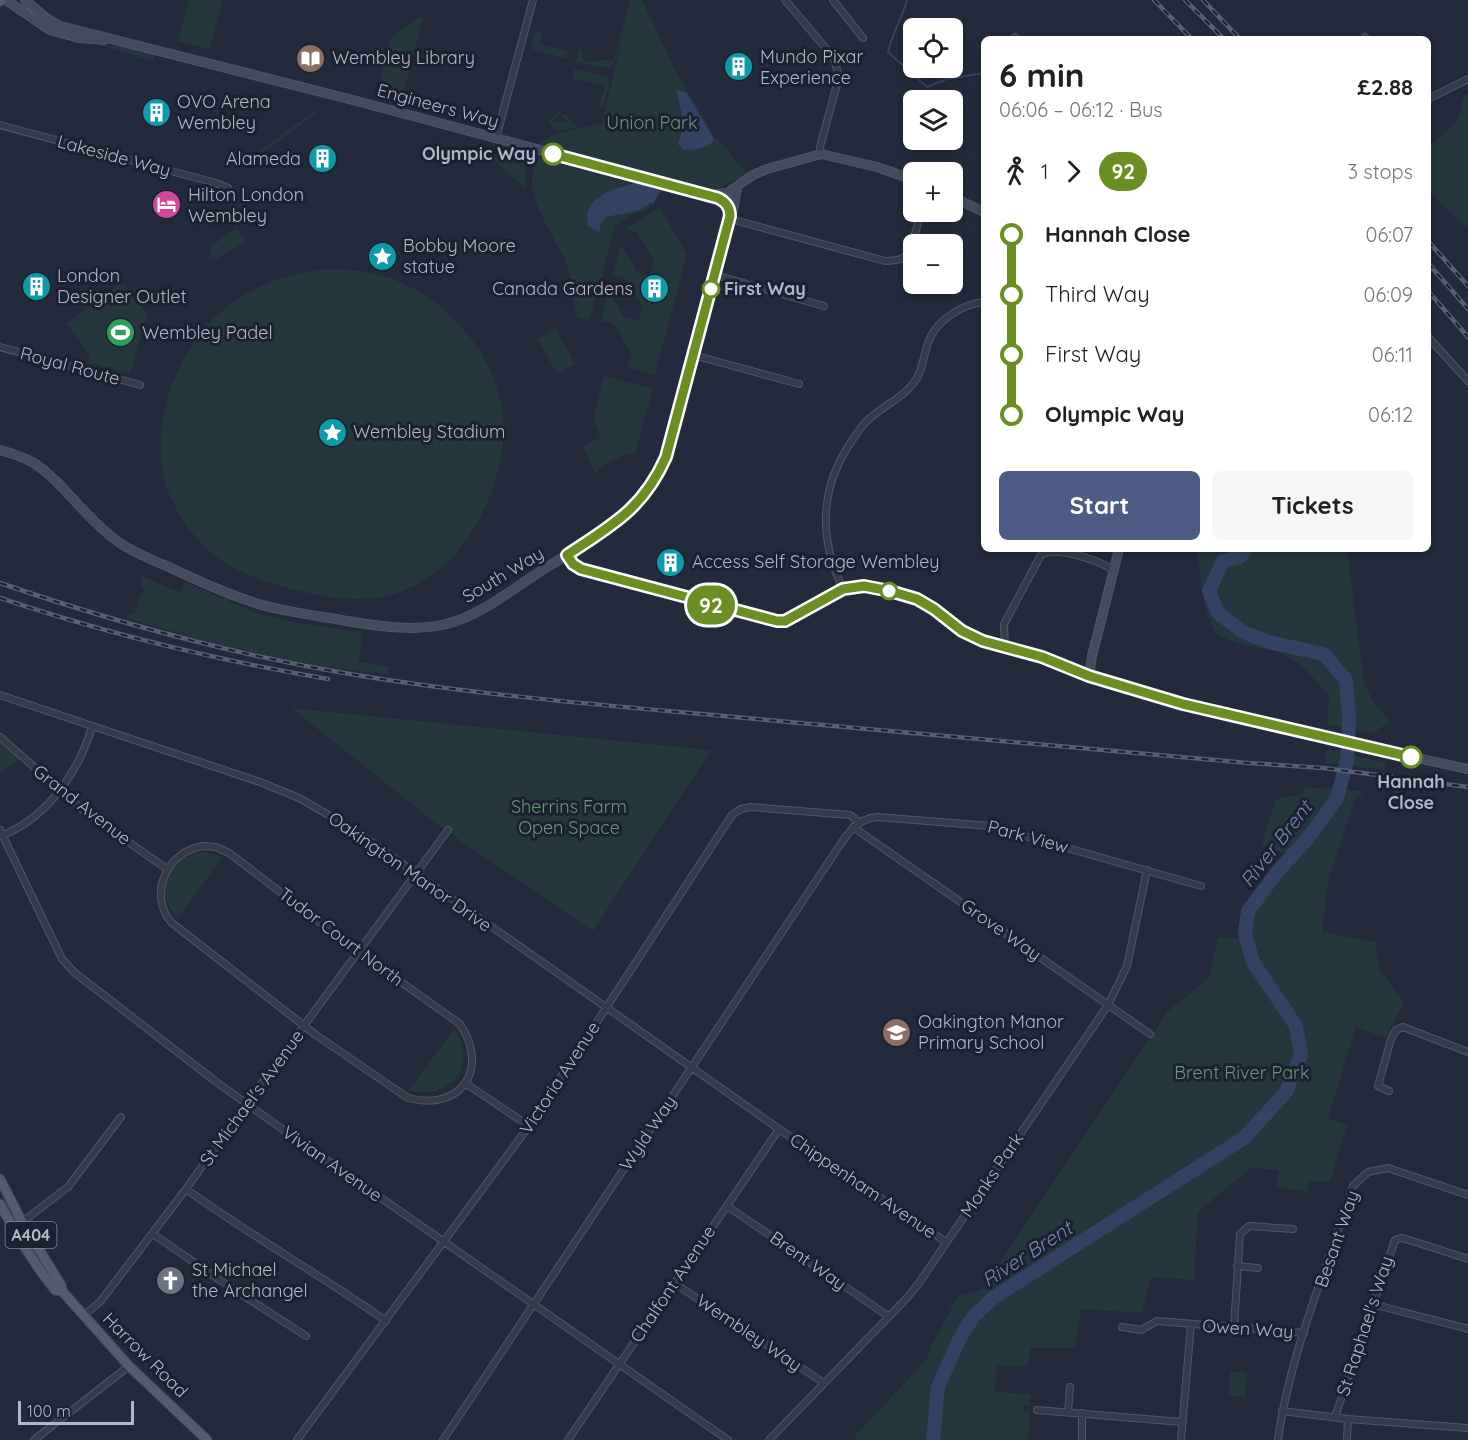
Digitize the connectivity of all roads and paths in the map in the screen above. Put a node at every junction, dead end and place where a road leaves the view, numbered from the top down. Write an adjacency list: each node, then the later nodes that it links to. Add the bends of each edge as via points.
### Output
1 (6, 0): 7 (main road, Engineers Way, via 50,30 79,38)
2 (25, 0): 7 (main road, Engineers Way, via 60,26)
3 (533, 0): 11 (street)
4 (785, 0): 12 (street, via 834,58 839,77)
5 (833, 0): 6 (street)
6 (862, 38)
7 (129, 42): 11 (main road, Engineers Way)
8 (1468, 79): 9 (street)
9 (1431, 98)
10 (0, 125): 15 (street, Lakeside Way)
11 (496, 138): 16 (main road, Engineers Way)
12 (821, 154): 13 (main road); 14 (main road, via 767,169)
13 (903, 176)
14 (737, 187): 16 (main road, via 721,195); 19 (main road)
15 (228, 188)
16 (709, 195): 19 (main road, via 724,201)
17 (963, 202): 18 (main road)
18 (981, 211)
19 (730, 218): 20 (street, via 885,261 902,258 908,252); 21 (main road)
20 (918, 222)
21 (715, 275): 23 (street); 26 (main road)
22 (981, 302): 36 (street, via 937,325 917,378 897,399 863,424 840,460 826,497 825,513 836,574)
23 (824, 306)
24 (1431, 340): 27 (street)
25 (0, 347): 29 (street, Royal Route)
26 (693, 355): 28 (street); 34 (main road, via 666,457 651,485 620,520)
27 (1468, 381)
28 (799, 384)
29 (140, 385)
30 (0, 450): 34 (main road, South Way, via 39,468 103,530 130,549 246,599 301,613 383,627 447,624 474,613)
31 (1048, 552): 37 (street, via 1041,555 1004,624)
32 (1060, 552): 35 (street, via 1103,563)
33 (1118, 552): 35 (main road)
34 (567, 555): 36 (main road, South Way, via 581,569 777,621 785,621)
35 (1113, 570): 38 (main road)
36 (843, 589): 37 (main road, South Way, via 864,586 917,599 962,631)
37 (1005, 647): 38 (main road, South Way)
38 (1086, 675): 42 (main road, South Way, via 1183,704)
39 (0, 695): 40 (street, Oakington Manor Drive)
40 (92, 727): 43 (street, via 74,770); 50 (street, Oakington Manor Drive, via 299,798)
41 (0, 737): 43 (street, Grand Avenue)
42 (1468, 769)
43 (59, 791): 47 (street, via 29,819); 48 (street, Grand Avenue)
44 (859, 822): 45 (street); 49 (street, Park View, via 883,817 984,824); 54 (street, Victoria Avenue, via 852,815 751,807 736,811)
45 (853, 827): 53 (street, Grove Way); 58 (street, Wyld Way)
46 (448, 830): 50 (street, St Michael's Avenue)
47 (1, 834): 61 (street, Vivian Avenue, via 62,959)
48 (167, 869): 52 (street, Tudor Court North, via 194,847 216,847); 55 (street, via 161,890 167,917)
49 (1147, 870): 51 (street, Park View); 53 (street, Monks Park, via 1127,966)
50 (417, 875): 52 (street, St Michael's Avenue); 54 (street, Oakington Manor Drive)
51 (1201, 886)
52 (359, 952): 55 (street, St Michael's Avenue); 59 (street, Tudor Court North, via 460,1024 469,1037 473,1056)
53 (1108, 1005): 56 (street, Grove Way); 75 (street, Monks Park)
54 (606, 1008): 58 (street, Oakington Manor Drive); 63 (street, Victoria Avenue)
55 (305, 1025): 59 (street, via 408,1098 437,1101); 61 (street, St Michael's Avenue)
56 (1150, 1034)
57 (1468, 1052): 60 (street, via 1403,1027 1396,1030 1379,1087)
58 (692, 1068): 64 (street, Oakington Manor Drive); 81 (street, Wyld Way)
59 (465, 1083): 63 (street)
60 (1389, 1091)
61 (246, 1103): 66 (street, St Michael's Avenue); 74 (street, Vivian Avenue)
62 (121, 1117): 70 (street, via 68,1187)
63 (529, 1126): 74 (street, Victoria Avenue)
64 (779, 1129): 69 (street, Chalfont Avenue); 75 (street, Chippenham Avenue)
65 (0, 1179): 70 (main road, Harrow Road / A404)
66 (186, 1189): 73 (street, St Michael's Avenue); 85 (street)
67 (1468, 1193): 90 (street, Besant Way, via 1388,1168 1368,1172 1353,1186)
68 (0, 1204): 71 (main road, Harrow Road / A404)
69 (727, 1206): 79 (street, Chalfont Avenue); 84 (street, Brent Way)
70 (22, 1222): 71 (street); 80 (main road, Harrow Road / A404)
71 (13, 1229): 80 (main road, Harrow Road / A404, via 40,1272 55,1290)
72 (1293, 1229): 77 (street, via 1249,1226 1239,1234)
73 (153, 1234): 83 (street, St Michael's Avenue, via 100,1302); 91 (street)
74 (445, 1241): 81 (street, Vivian Avenue); 85 (street, Victoria Avenue)
75 (946, 1242): 84 (street, Monks Park, via 919,1283)
76 (1468, 1259): 82 (street, St Raphael's Way, via 1406,1239 1395,1240)
77 (1237, 1266): 78 (street); 88 (street)
78 (1258, 1268)
79 (674, 1283): 92 (street, Chalfont Avenue); 94 (street, Wembley Way)
80 (62, 1291): 83 (main road, Harrow Road / A404)
81 (534, 1303): 92 (street, Vivian Avenue); 107 (street, Wyld Way)
82 (1372, 1304): 89 (street); 100 (street, St Raphael's Way)
83 (83, 1316): 93 (main road, Harrow Road / A404)
84 (888, 1316): 94 (street, Monks Park)
85 (386, 1321): 106 (street, Victoria Avenue)
86 (1191, 1324): 87 (street, Owen Way, via 1157,1321 1141,1330); 88 (street, Owen Way); 102 (street)
87 (1122, 1327)
88 (1234, 1327): 90 (street, Owen Way)
89 (1468, 1329)
90 (1304, 1333): 97 (street, Besant Way)
91 (306, 1336)
92 (620, 1363): 108 (street, Chalfont Avenue); 109 (street, Vivian Avenue)
93 (129, 1366): 104 (main road, Harrow Road / A404); 105 (street)
94 (824, 1383): 110 (street, Monks Park)
95 (1070, 1387): 98 (street)
96 (1037, 1410): 98 (street)
97 (1282, 1411): 100 (street); 113 (street, Besant Way)
98 (1068, 1412): 99 (street)
99 (1082, 1413): 102 (street); 111 (street)
100 (1335, 1417): 101 (street)
101 (1348, 1419): 103 (street); 114 (street)
102 (1182, 1422): 112 (street)
103 (1468, 1428)
104 (206, 1439)
105 (34, 1440)
106 (297, 1440)
107 (443, 1440)
108 (568, 1440)
109 (728, 1440)
110 (769, 1440)
111 (1082, 1440)
112 (1181, 1440)
113 (1278, 1440)
114 (1347, 1440)

